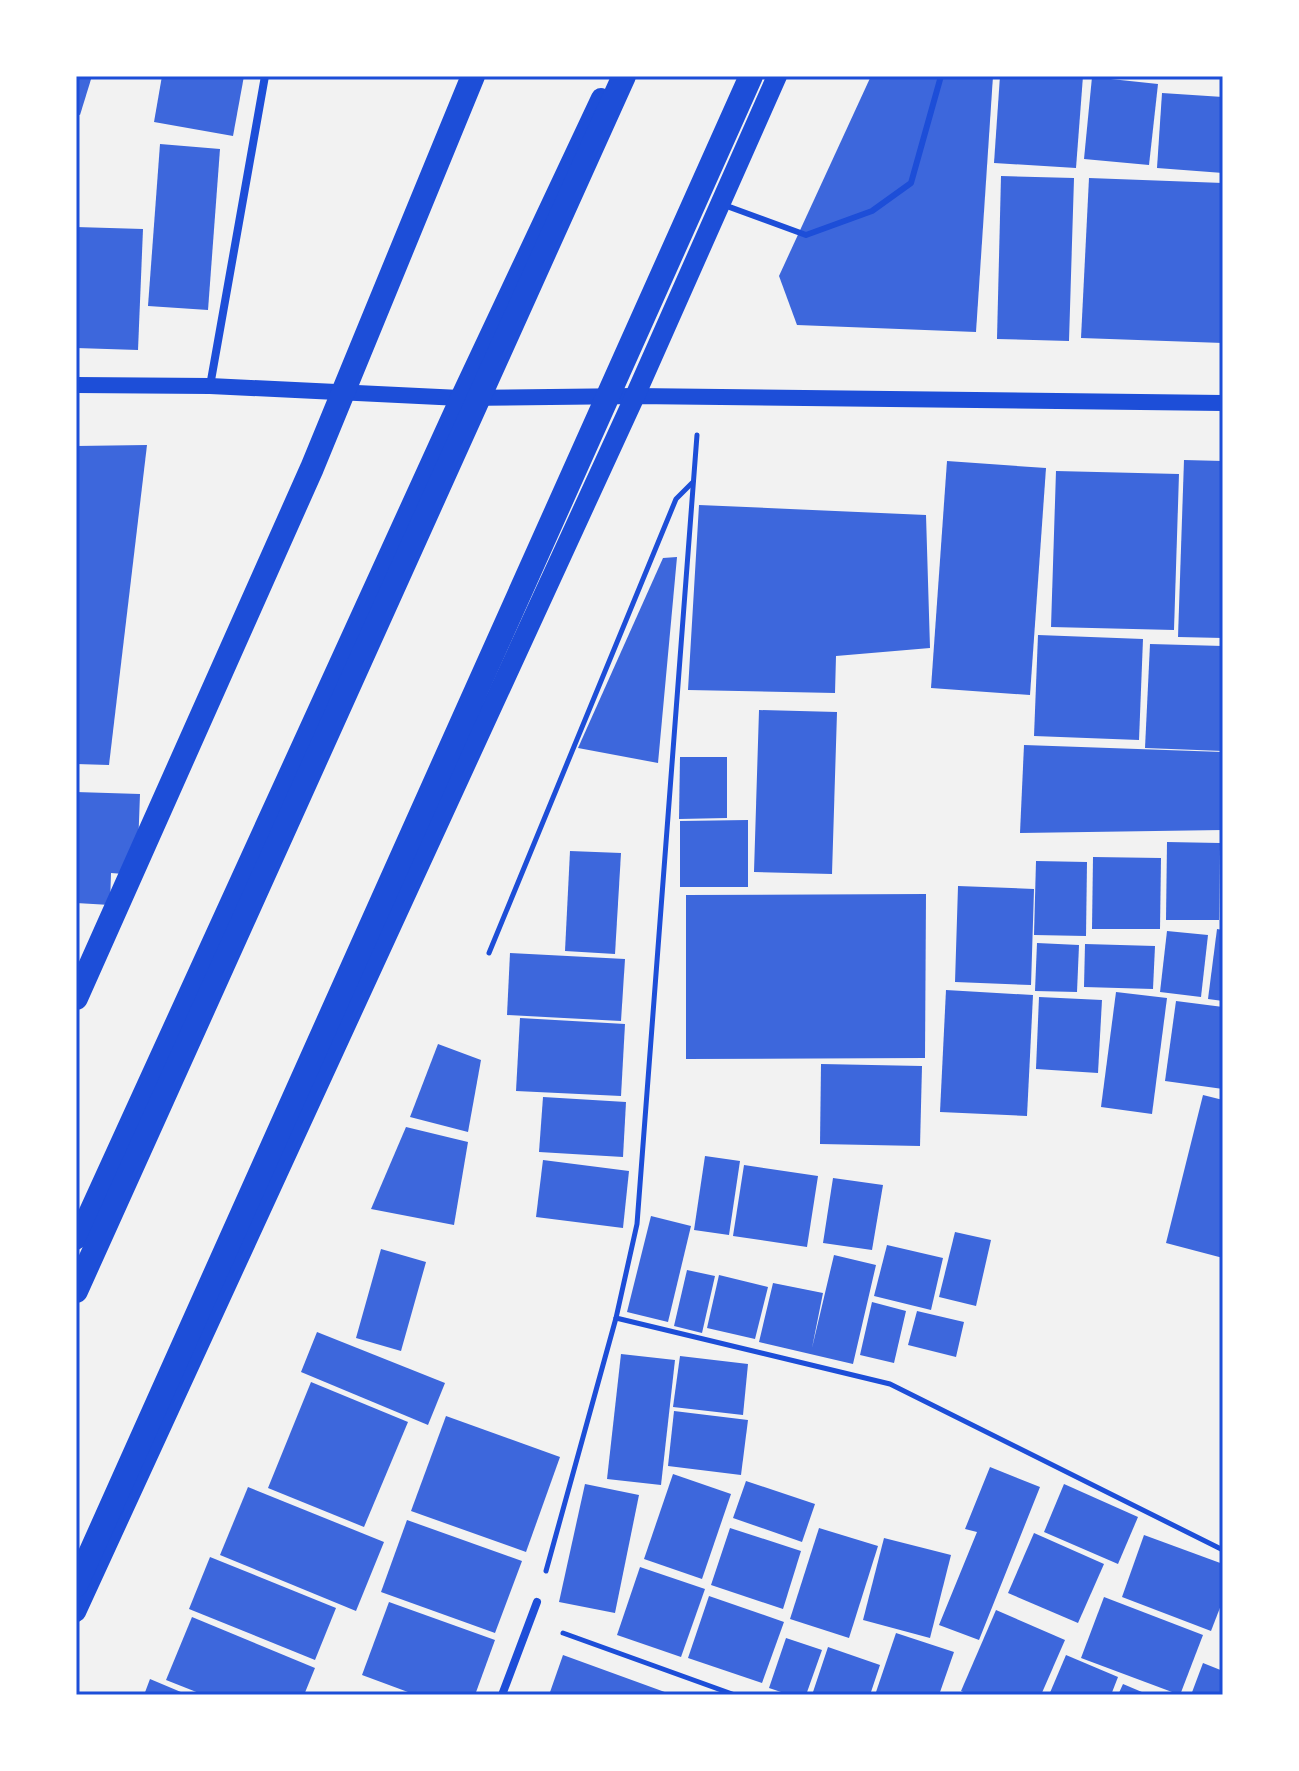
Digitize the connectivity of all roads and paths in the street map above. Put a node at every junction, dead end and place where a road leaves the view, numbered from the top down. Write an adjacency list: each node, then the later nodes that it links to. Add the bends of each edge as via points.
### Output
1 (265, 76): 10 (street)
2 (473, 76): 17 (highway, via 312,468)
3 (612, 76): 12 (main road)
4 (624, 76): 19 (highway)
5 (751, 76): 22 (highway)
6 (777, 76): 8 (main road)
7 (941, 76): 8 (lane, via 911,183 872,211 806,235)
8 (721, 203): 11 (main road)
9 (76, 385): 10 (main road)
10 (210, 386): 12 (main road)
11 (635, 396): 12 (main road); 13 (main road); 24 (main road)
12 (460, 398): 18 (main road)
13 (700, 398): 14 (main road); 15 (path)
14 (1223, 403)
15 (692, 483): 16 (path, via 676,499); 20 (path, via 637,1224)
16 (489, 953)
17 (76, 998)
18 (76, 1240)
19 (76, 1291)
20 (616, 1318): 21 (path, via 890,1384); 23 (path)
21 (1223, 1550)
22 (76, 1585)
23 (537, 1602): 25 (street)
24 (76, 1612)
25 (530, 1622): 26 (street); 27 (path)
26 (502, 1695)
27 (735, 1695)

